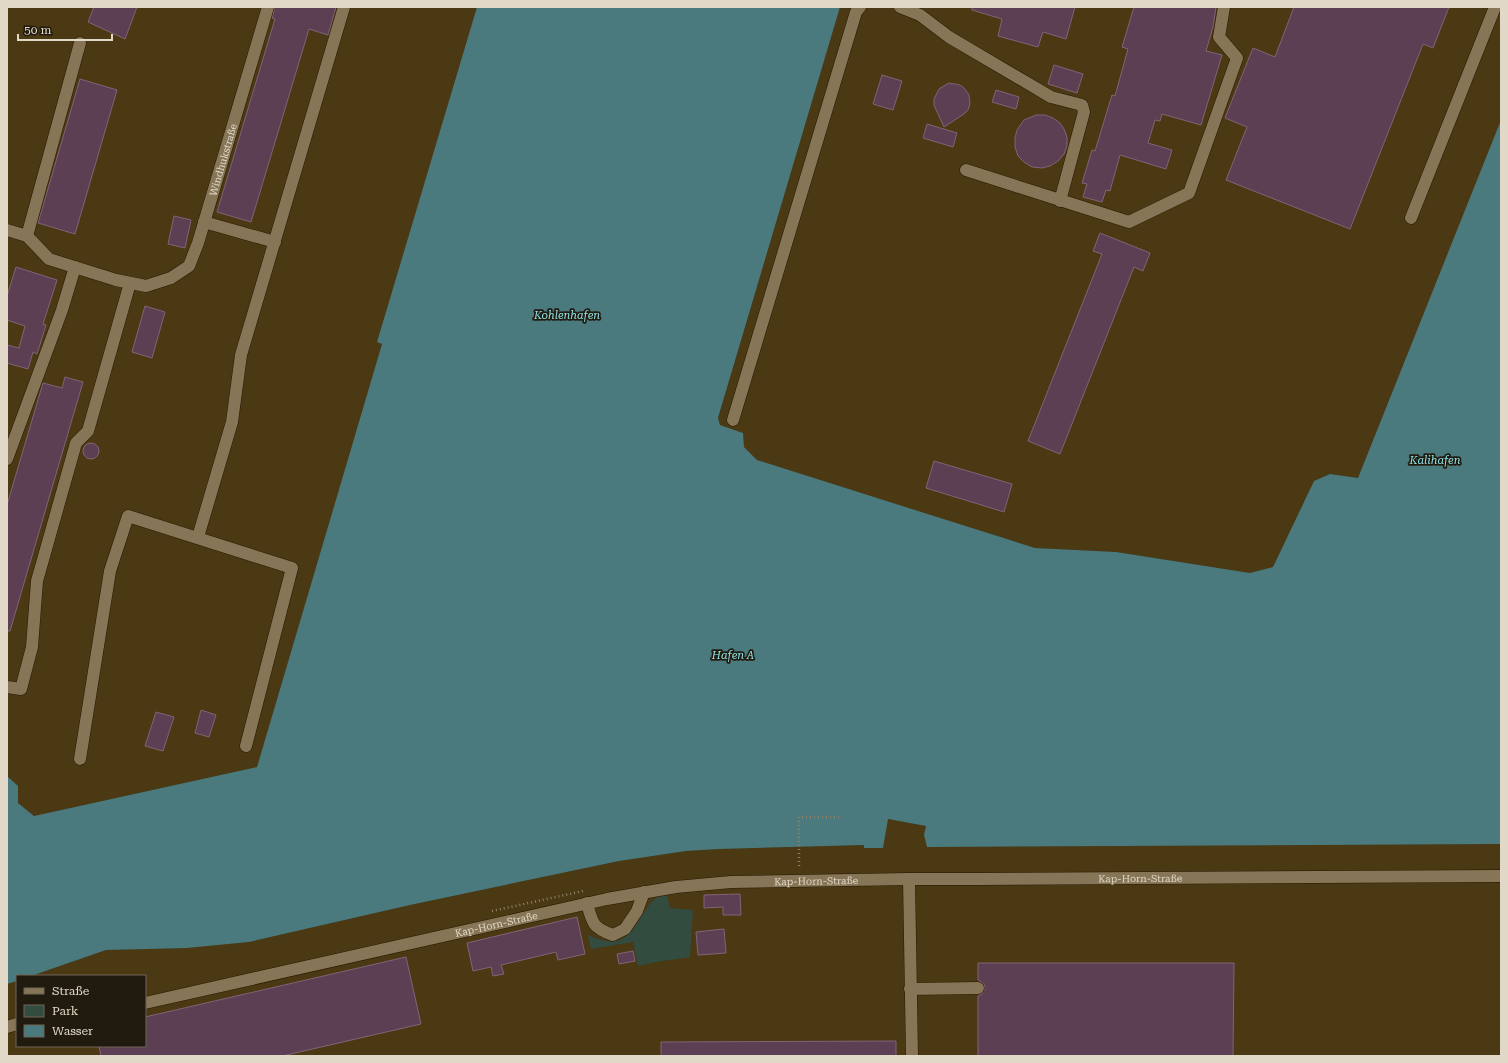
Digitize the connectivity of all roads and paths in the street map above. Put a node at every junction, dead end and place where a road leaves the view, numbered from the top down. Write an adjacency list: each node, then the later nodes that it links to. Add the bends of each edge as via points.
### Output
1 (268, 7): 11 (street, Windhukstraße)
2 (344, 7): 14 (street)
3 (860, 7): 17 (street, via 856,12)
4 (900, 7): 9 (street, via 920,15 950,37 1051,96 1082,106 1084,112)
5 (1224, 7): 9 (street, via 1219,37 1237,58 1189,192 1129,222)
6 (1495, 7): 10 (street)
7 (80, 43): 13 (street)
8 (966, 170): 9 (street)
9 (1060, 201)
10 (1411, 218)
11 (204, 222): 14 (street); 16 (street, Windhukstraße, via 189,266 171,278 146,286)
12 (7, 230): 13 (street)
13 (27, 236): 15 (street, via 49,259)
14 (275, 242): 19 (street, via 241,355 232,422)
15 (75, 267): 16 (street); 18 (street, via 62,310)
16 (130, 283): 20 (street, via 88,431 76,443 37,581 32,647 21,690)
17 (733, 420)
18 (7, 459)
19 (198, 537): 21 (street, via 292,568); 22 (street, via 128,516 110,571)
20 (7, 687)
21 (246, 746)
22 (80, 759)
23 (839, 817): 24 (path, via 799,817)
24 (799, 866)
25 (1501, 876): 26 (street, Kap-Horn-Straße)
26 (908, 879): 27 (street, Kap-Horn-Straße, via 731,882); 30 (street)
27 (644, 892): 28 (street, Kap-Horn-Straße); 28 (street, via 637,911 625,929 613,935 600,930 592,920)
28 (587, 903): 31 (street, Kap-Horn-Straße)
29 (978, 988): 30 (street)
30 (910, 989): 32 (street)
31 (146, 1002)
32 (912, 1056)

